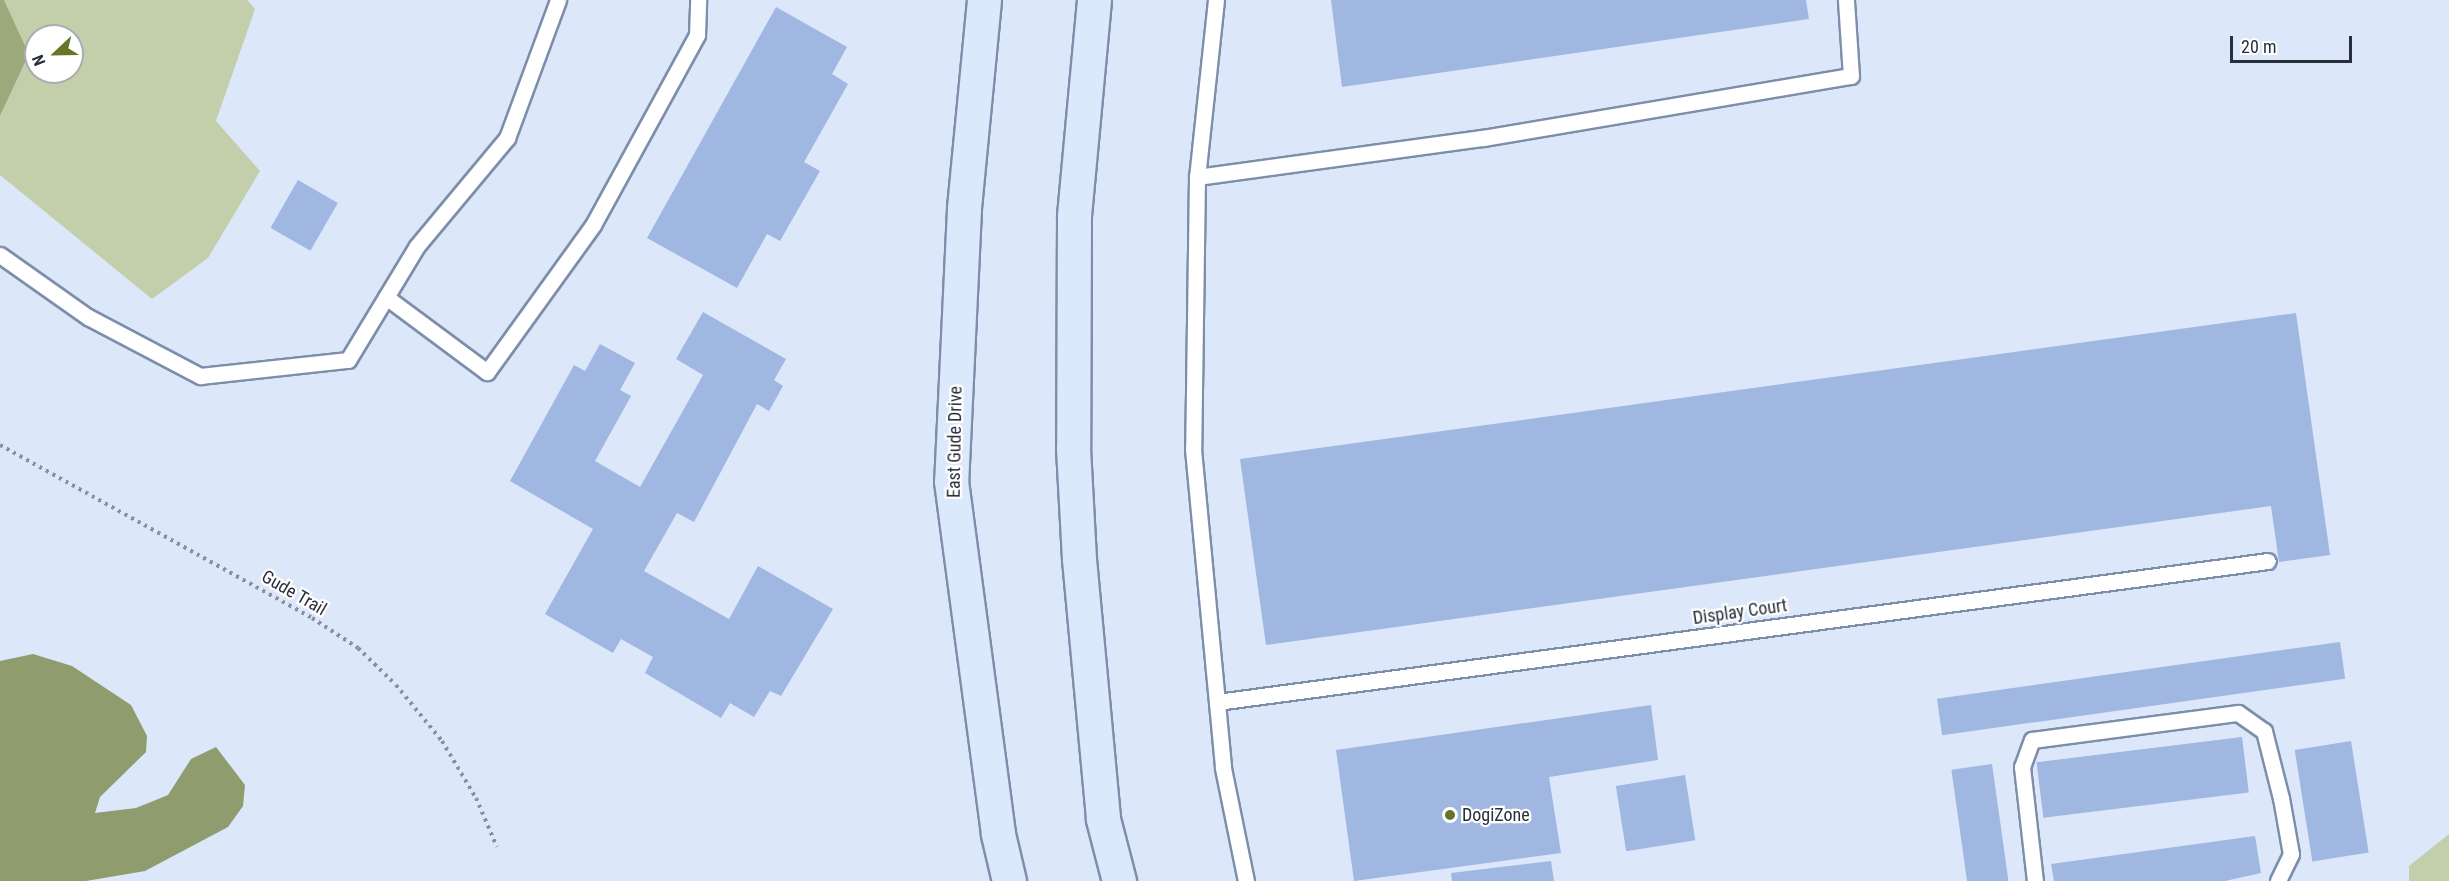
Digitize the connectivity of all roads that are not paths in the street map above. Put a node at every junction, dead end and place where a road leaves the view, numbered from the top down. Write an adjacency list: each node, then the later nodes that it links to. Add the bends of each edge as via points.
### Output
1 (558, 0): 9 (lane, via 507,138 417,246)
2 (698, 0): 9 (lane, via 697,35 593,225 487,372)
3 (984, 0): 12 (main road, East Gude Drive, via 964,209 951,481 998,834)
4 (1094, 0): 13 (main road, via 1074,217 1073,448 1103,819)
5 (1216, 0): 7 (lane)
6 (1846, 0): 7 (lane, via 1851,76 1483,138)
7 (1197, 177): 11 (lane, via 1193,448)
8 (0, 255): 9 (lane, via 88,317 200,376 348,360)
9 (386, 297)
10 (2268, 561): 11 (lane, Display Court)
11 (1217, 702): 14 (lane, via 1223,768)
12 (1009, 881)
13 (1119, 881)
14 (1246, 881)
15 (2035, 881): 16 (lane, via 2022,767 2032,740 2238,712 2264,731 2281,798 2291,854)
16 (2278, 881)

